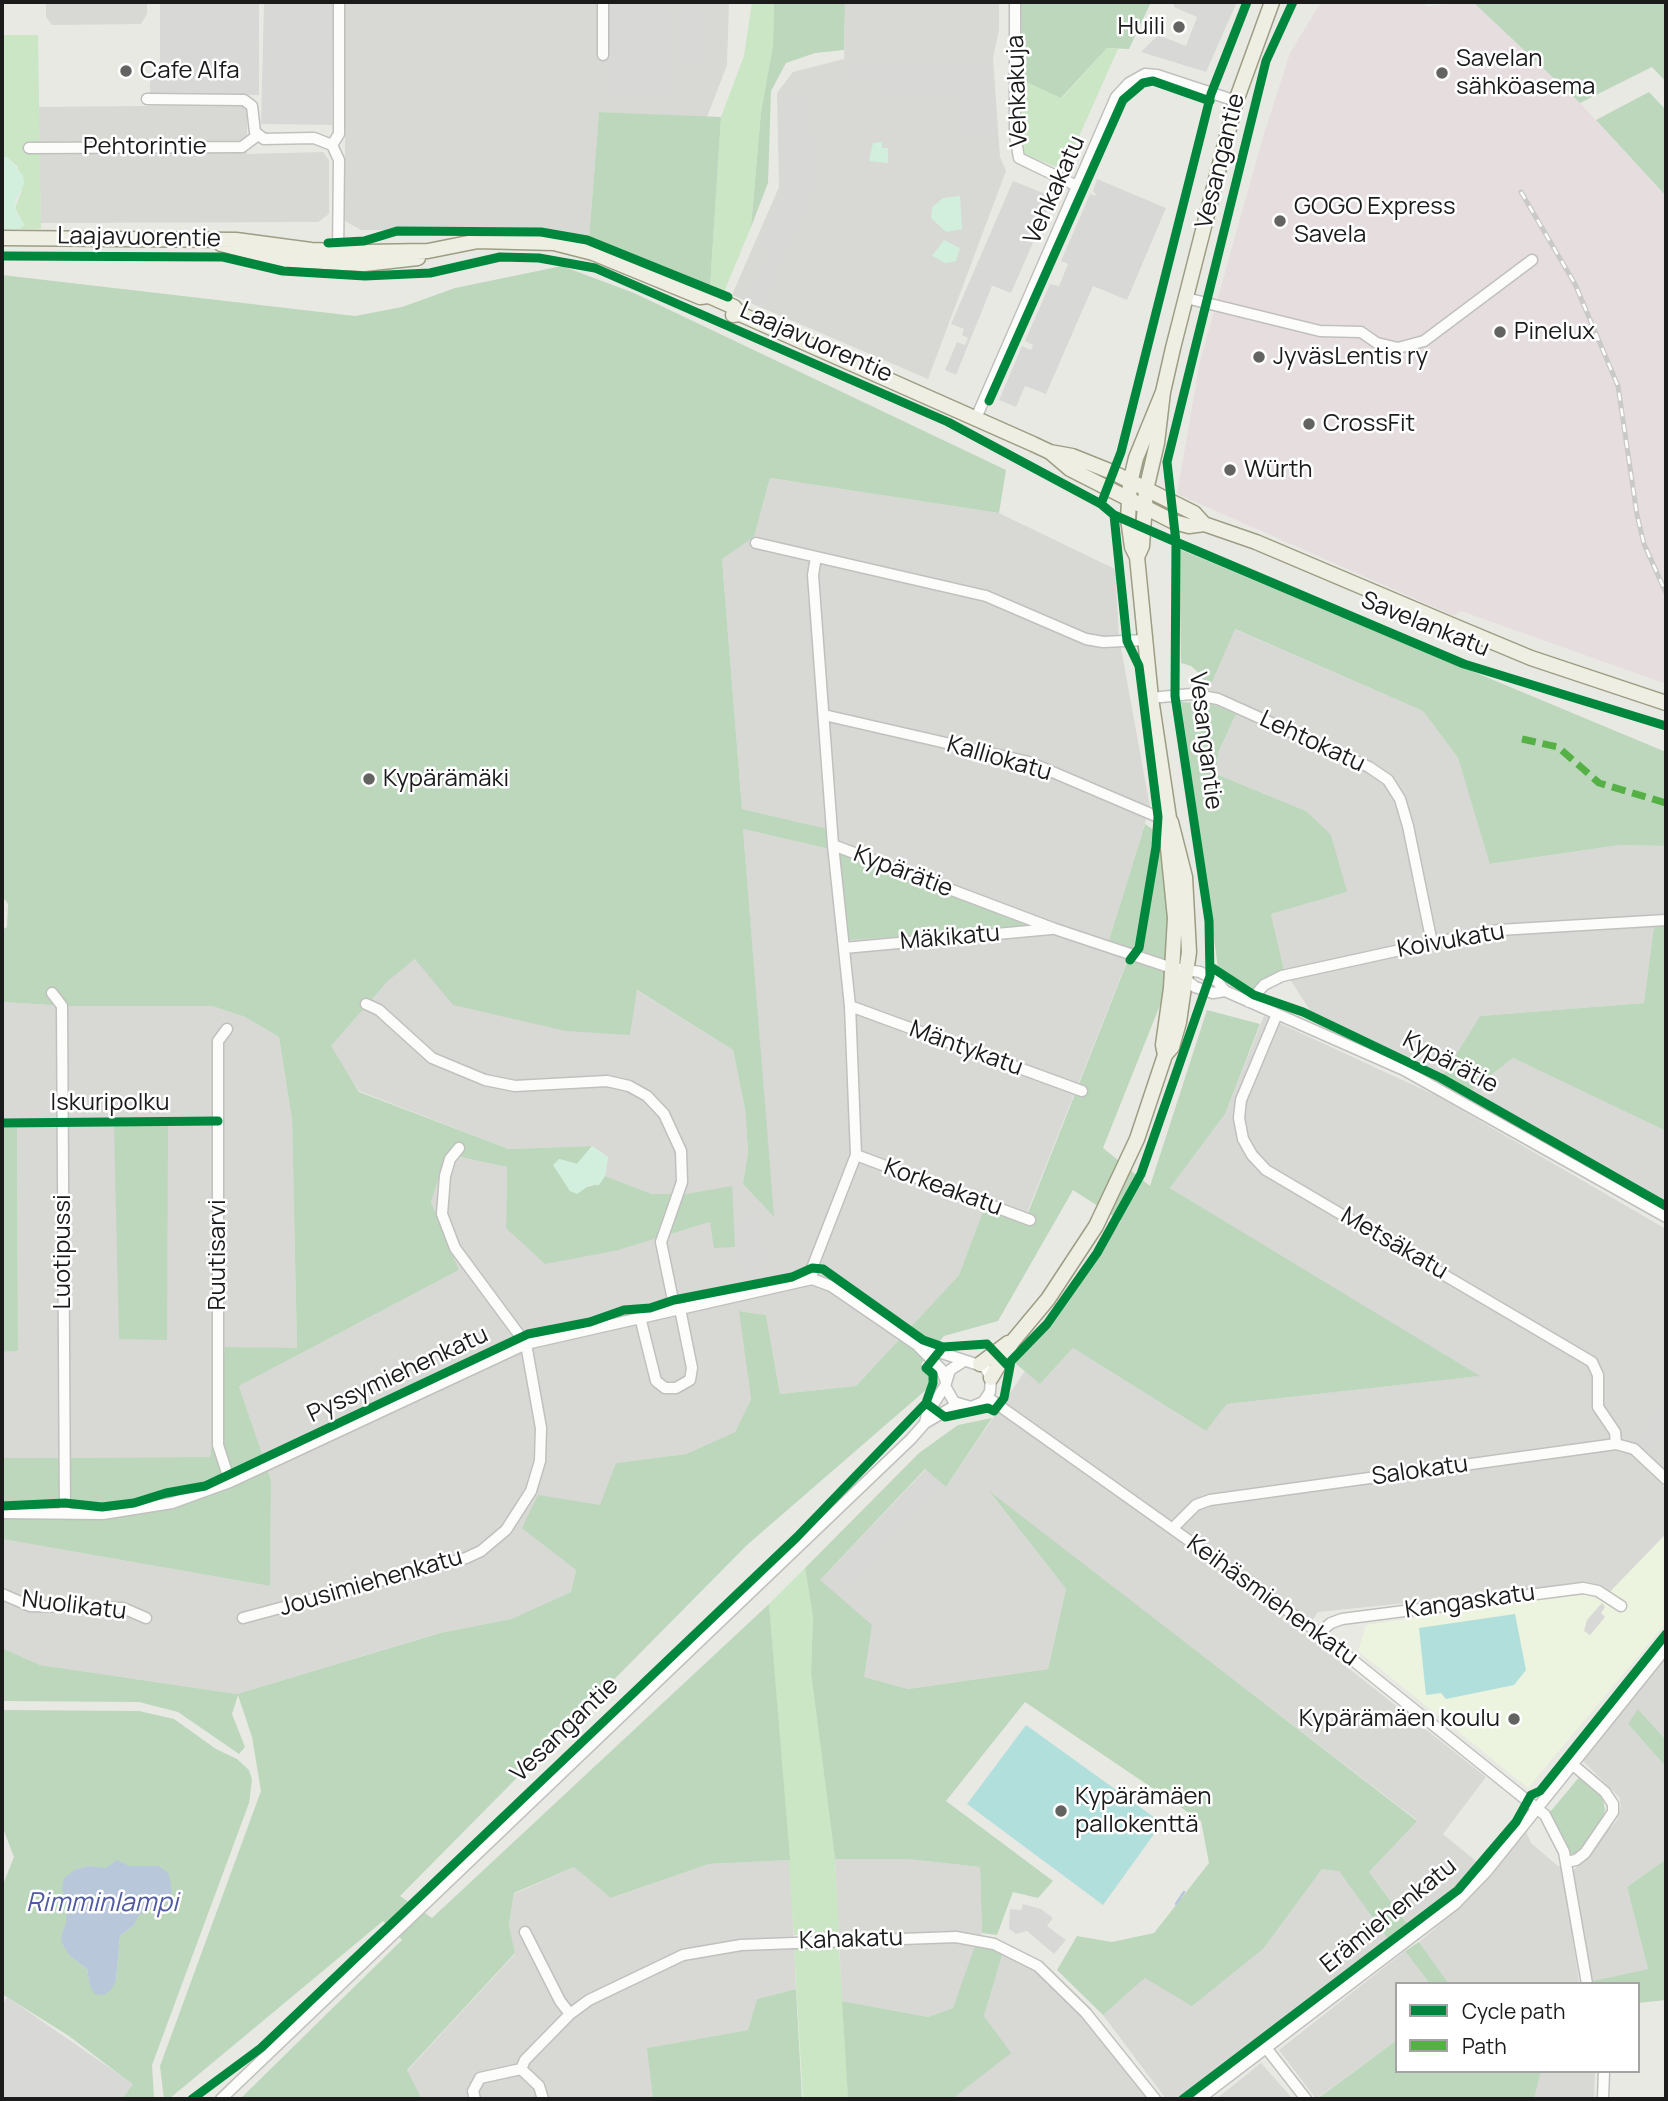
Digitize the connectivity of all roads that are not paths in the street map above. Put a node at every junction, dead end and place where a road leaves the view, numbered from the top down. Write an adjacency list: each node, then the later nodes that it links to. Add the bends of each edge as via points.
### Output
1 (339, 2): 9 (street, via 339,134)
2 (603, 2): 5 (street)
3 (1015, 2): 11 (street, Vehkakuja, via 1019,158)
4 (1272, 2): 7 (main road, Vesangantie)
5 (603, 55)
6 (147, 99): 8 (street, via 249,101)
7 (1236, 101): 11 (street, Vehkakatu, via 1157,75 1129,83 1116,97); 15 (main road, Vesangantie)
8 (258, 135): 9 (street, via 264,139 314,138); 10 (street, Pehtorintie, via 242,147)
9 (332, 145): 13 (street, via 339,160)
10 (29, 148)
11 (1077, 187): 17 (street, Vehkakatu)
12 (2, 239): 13 (main road, Laajavuorentie, via 184,238 212,241 262,257)
13 (338, 257): 17 (main road, Laajavuorentie, via 393,261 478,241 554,243 593,253 700,297 730,315 740,314)
14 (1532, 260): 15 (street, via 1424,341 1398,348 1377,343 1361,332 1320,331)
15 (1186, 298): 16 (main road, Vesangantie)
16 (1163, 392): 19 (main road, Vesangantie, via 1142,439); 21 (main road, Vesangantie)
17 (976, 418): 18 (main road, Laajavuorentie)
18 (1050, 452): 19 (main road, Laajavuorentie, via 1072,456); 20 (main road, Laajavuorentie, via 1070,468)
19 (1130, 483): 20 (main road, Vesangantie); 21 (main road, Savelankatu)
20 (1129, 498): 21 (main road, Laajavuorentie); 23 (main road, Vesangantie, via 1128,519)
21 (1144, 498): 23 (main road, Vesangantie, via 1142,547); 27 (main road, Savelankatu, via 1174,522 1204,524 1256,542 1531,658)
22 (756, 542): 24 (street)
23 (1137, 557): 25 (main road, Vesangantie)
24 (816, 558): 25 (street, via 986,596 1086,639); 28 (street, via 813,575)
25 (1146, 640): 26 (main road, Vesangantie)
26 (1151, 698): 29 (main road, Vesangantie); 33 (street, Lehtokatu, via 1191,694 1218,699 1369,767 1388,780 1408,827)
27 (1666, 703)
28 (824, 715): 29 (street, Kalliokatu, via 1029,762); 30 (street)
29 (1169, 818): 35 (main road, Vesangantie, via 1166,828 1175,918); 36 (main road, Vesangantie, via 1185,877)
30 (833, 845): 32 (street, Kypärätie); 34 (street)
31 (1666, 920): 33 (street, Koivukatu, via 1499,930)
32 (1055, 929): 34 (street, Mäkikatu); 35 (street, Kypärätie)
33 (1433, 943): 38 (street, Koivukatu, via 1282,976 1264,985)
34 (844, 948): 40 (street)
35 (1172, 968): 36 (street, Kypärätie); 43 (main road, Vesangantie)
36 (1188, 975): 38 (street, Kypärätie, via 1210,976 1225,991); 43 (main road, Vesangantie, via 1172,1047)
37 (52, 993): 66 (street, Luotipussi, via 62,1006)
38 (1249, 1002): 41 (street, Kypärätie)
39 (366, 1004): 50 (street, via 379,1010 432,1058 485,1080 516,1086 607,1081 647,1096 664,1114 681,1151 682,1182 662,1242)
40 (850, 1006): 44 (street, Mäntykatu); 46 (street)
41 (1277, 1014): 47 (street, Kypärätie, via 1416,1076); 62 (street, Metsäkatu, via 1241,1100 1243,1139 1252,1154 1266,1170 1592,1362 1598,1375 1598,1407 1615,1432)
42 (227, 1029): 64 (street, Ruutisarvi, via 218,1041 218,1445)
43 (1165, 1055): 52 (main road, Vesangantie, via 1137,1139 1107,1206 1076,1259)
44 (1082, 1091)
45 (459, 1148): 53 (street, via 445,1175 445,1226 455,1248)
46 (856, 1156): 48 (street, Korkeakatu); 49 (street, via 812,1268)
47 (1666, 1217)
48 (1030, 1220)
49 (812, 1279): 50 (street, Pyssymiehenkatu); 54 (street, via 831,1286)
50 (677, 1309): 51 (street, Pyssymiehenkatu); 51 (street, via 692,1368 690,1380 676,1388 665,1388 656,1381)
51 (640, 1317): 53 (street, Pyssymiehenkatu)
52 (1013, 1341): 56 (main road, Vesangantie); 57 (main road, Vesangantie)
53 (526, 1344): 64 (street, Pyssymiehenkatu); 71 (street, Jousimiehenkatu, via 541,1428 540,1461 525,1503 500,1536 481,1551 446,1565)
54 (917, 1345): 55 (street); 58 (street, via 941,1369)
55 (964, 1361): 56 (street); 58 (street, via 950,1370)
56 (980, 1364): 57 (street)
57 (991, 1378): 59 (street)
58 (946, 1383): 60 (street, via 948,1395); 61 (street, Vesangantie)
59 (987, 1397): 60 (street, via 971,1407); 67 (street, Keihäsmiehenkatu)
60 (958, 1404): 61 (street, Vesangantie)
61 (925, 1423): 83 (street, Vesangantie)
62 (1616, 1444): 63 (street, via 1634,1449); 67 (street, Salokatu, via 1210,1500 1189,1510)
63 (1666, 1479)
64 (230, 1482): 66 (street, Pyssymiehenkatu, via 172,1503)
65 (2, 1513): 66 (street, Pyssymiehenkatu)
66 (65, 1514)
67 (1173, 1528): 72 (street, Keihäsmiehenkatu)
68 (2, 1594): 70 (street, Nuolikatu, via 30,1606 123,1608)
69 (1620, 1606): 72 (street, Kangaskatu, via 1583,1587 1342,1619)
70 (146, 1618)
71 (243, 1618)
72 (1319, 1633): 75 (street, Keihäsmiehenkatu)
73 (1666, 1648): 74 (street, Erämiehenkatu)
74 (1573, 1764): 75 (street, Erämiehenkatu); 76 (street, via 1605,1792 1613,1812 1585,1853)
75 (1537, 1808): 76 (street, Keihäsmiehenkatu, via 1552,1824); 80 (street, Erämiehenkatu, via 1455,1904)
76 (1566, 1862): 78 (street, Keihäsmiehenkatu)
77 (525, 1932): 79 (street)
78 (1587, 1982)
79 (570, 2014): 81 (street, Kahakatu); 86 (street, Kahakatu, via 589,2000 683,1955 713,1948 976,1938 1038,1966 1086,2013)
80 (1267, 2049): 87 (street, Erämiehenkatu); 88 (street)
81 (521, 2069): 84 (street, via 480,2078 473,2091); 85 (street, via 538,2085)
82 (1604, 2073): 89 (street)
83 (221, 2099)
84 (475, 2099)
85 (543, 2099)
86 (1155, 2099)
87 (1199, 2099)
88 (1306, 2099)
89 (1603, 2099)

